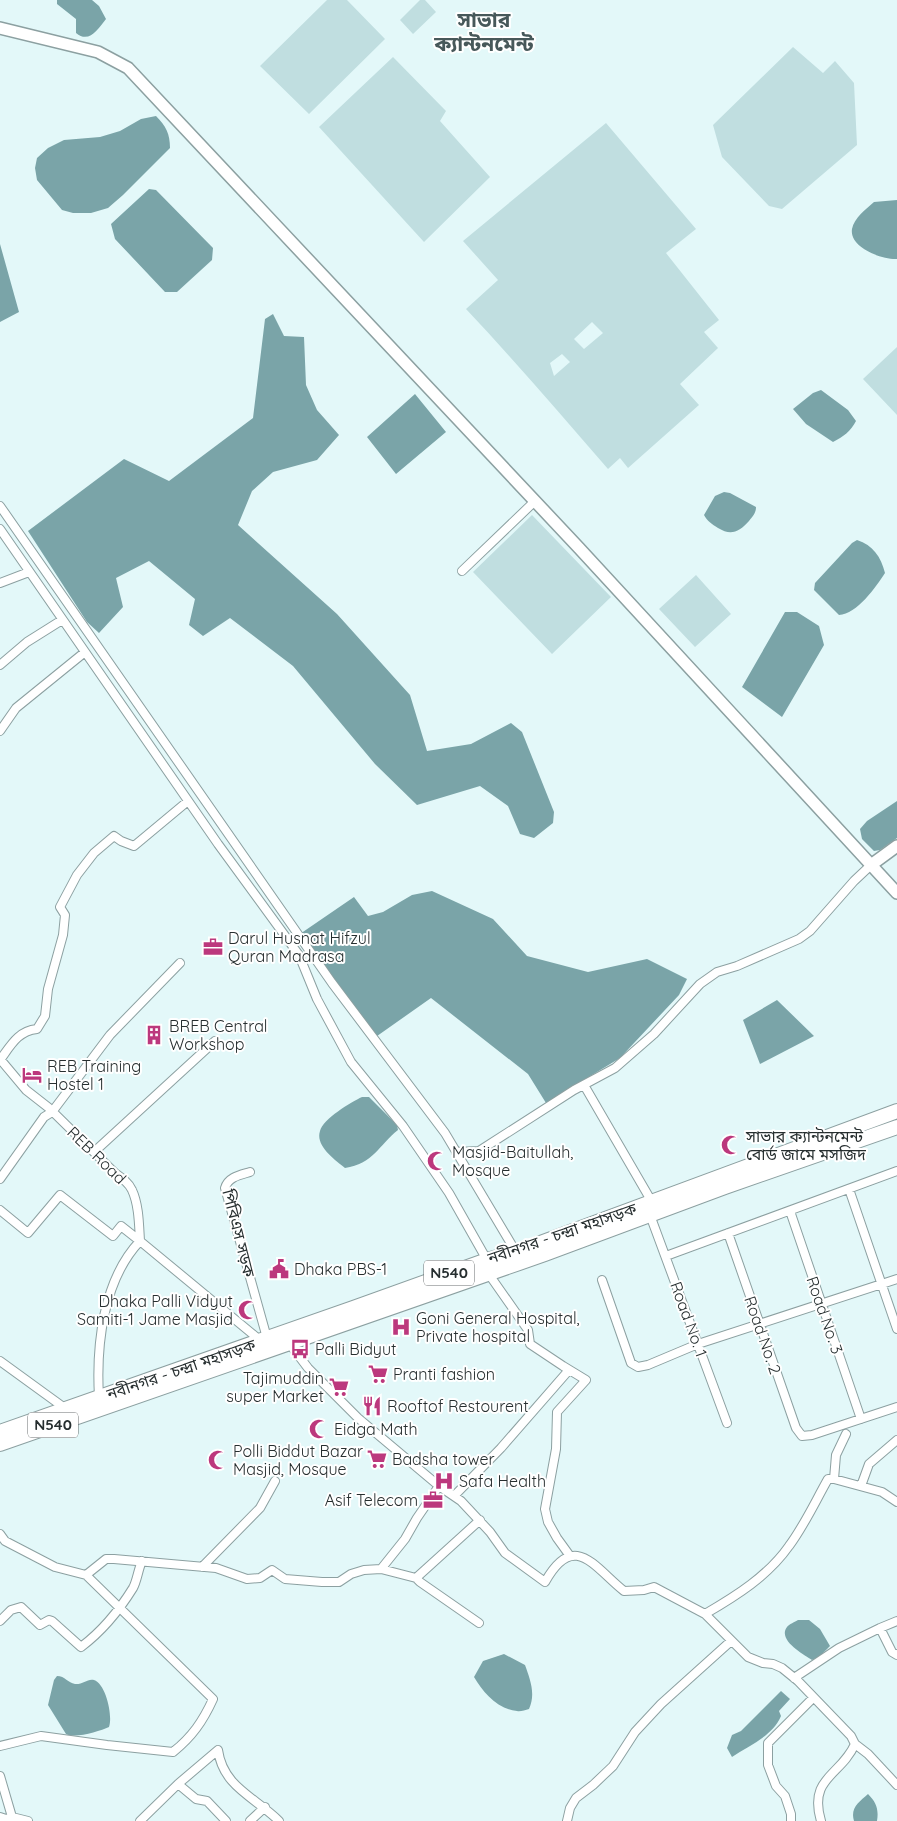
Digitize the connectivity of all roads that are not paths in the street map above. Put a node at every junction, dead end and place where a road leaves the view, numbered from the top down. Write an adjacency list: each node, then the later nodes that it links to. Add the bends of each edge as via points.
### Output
1 (0, 29): 2 (street, via 98,52 128,68)
2 (535, 501): 5 (street); 14 (street)
3 (0, 506): 24 (street, via 332,983)
4 (0, 529): 6 (street)
5 (462, 571)
6 (29, 572): 7 (street); 8 (street)
7 (0, 583)
8 (62, 620): 9 (street); 10 (street, via 27,642)
9 (84, 652): 11 (street, via 16,708); 12 (street)
10 (0, 665)
11 (0, 731)
12 (188, 801): 18 (street, via 134,846 114,836 94,853 77,875 60,907 65,915 63,936 48,989 46,1016 37,1029 27,1030 18,1036); 36 (street, via 299,955 351,1062 403,1126 449,1193)
13 (897, 846): 14 (street)
14 (871, 865): 15 (street); 19 (street, via 810,931 799,939 717,972 700,984 654,1034 615,1068)
15 (897, 893)
16 (180, 963): 21 (street, via 110,1034)
17 (215, 1041): 23 (street)
18 (0, 1059): 21 (street, REB Road, via 26,1090)
19 (584, 1085): 24 (street, via 479,1152); 29 (street, Road No. 1)
20 (897, 1111): 29 (highway, নবীনগর - চন্দ্রা মহাসড়ক / N540)
21 (52, 1112): 23 (street, REB Road); 27 (street, via 44,1118)
22 (897, 1127): 29 (highway, নবীনগর - চন্দ্রা মহাসড়ক / N540)
23 (94, 1152): 33 (street, REB Road, via 132,1190)
24 (456, 1152): 34 (street)
25 (250, 1172): 43 (street, পিবিএস সড়ক, via 231,1178 225,1188)
26 (897, 1172): 28 (street)
27 (0, 1179)
28 (849, 1189): 31 (street); 39 (street)
29 (651, 1208): 34 (highway, নবীনগর - চন্দ্রা মহাসড়ক / N540); 35 (street, Road No. 1); 36 (highway, নবীনগর - চন্দ্রা মহাসড়ক / N540)
30 (0, 1210): 33 (street, via 28,1233 60,1195 113,1236 121,1226)
31 (790, 1211): 32 (street); 40 (street, Road No. 3)
32 (728, 1233): 35 (street); 41 (street, Road No. 2)
33 (140, 1241): 43 (street); 48 (street, via 116,1276 110,1295 100,1346)
34 (516, 1252): 36 (highway, নবীনগর - চন্দ্রা মহাসড়ক / N540)
35 (666, 1256): 45 (street, Road No. 1)
36 (488, 1266): 43 (highway, নবীনগর - চন্দ্রা মহাসড়ক / N540); 44 (highway, নবীনগর - চন্দ্রা মহাসড়ক / N540); 47 (street, via 528,1330 530,1344)
37 (897, 1279): 39 (street)
38 (602, 1280): 45 (street, via 631,1363 638,1367 648,1365)
39 (882, 1284): 40 (street); 42 (street)
40 (821, 1304): 41 (street); 51 (street, Road No. 3)
41 (759, 1324): 45 (street); 51 (street, Road No. 2, via 796,1428 802,1436)
42 (897, 1329)
43 (264, 1339): 48 (highway, নবীনগর - চন্দ্রা মহাসড়ক / N540)
44 (289, 1343): 56 (highway, নবীনগর - চন্দ্রা মহাসড়ক / N540); 59 (street, via 308,1368 358,1418)
45 (698, 1344): 52 (street, Road No. 1)
46 (0, 1361): 50 (street)
47 (569, 1370): 61 (street, via 502,1448); 65 (street, via 586,1380 557,1412 556,1449 545,1508 548,1522)
48 (99, 1397): 50 (highway, নবীনগর - চন্দ্রা মহাসড়ক / N540)
49 (897, 1406): 51 (street)
50 (66, 1409): 53 (highway, নবীনগর - চন্দ্রা মহাসড়ক / N540)
51 (861, 1418)
52 (727, 1423)
53 (0, 1432)
54 (846, 1434): 57 (street, via 836,1455)
55 (897, 1440): 60 (street, via 869,1464)
56 (0, 1444)
57 (834, 1479): 60 (street); 72 (street, via 828,1479 789,1547 766,1572 736,1596)
58 (276, 1481): 67 (street, via 260,1508)
59 (439, 1486): 61 (street); 68 (street, via 405,1540)
60 (861, 1486): 62 (street, via 882,1492)
61 (454, 1496): 63 (street)
62 (897, 1502)
63 (480, 1520): 65 (street, via 505,1553 545,1582 564,1558); 70 (street)
64 (0, 1534): 69 (street, via 5,1541 55,1567)
65 (570, 1556): 72 (street, via 588,1559 624,1591 654,1587)
66 (142, 1562): 67 (street); 69 (street, via 106,1560); 71 (street, via 134,1586)
67 (202, 1567): 68 (street, via 216,1568 247,1579 260,1578 272,1570 285,1579 322,1582 338,1582 364,1570)
68 (381, 1569): 70 (street)
69 (86, 1575): 71 (street)
70 (416, 1578): 75 (street)
71 (119, 1607): 74 (street, via 81,1647 52,1621 40,1625 21,1607 11,1610); 82 (street, via 213,1699 204,1720 188,1741 173,1752 41,1736)
72 (705, 1614): 77 (street)
73 (897, 1620): 76 (street)
74 (0, 1621)
75 (479, 1623)
76 (880, 1628): 78 (street, via 892,1652); 79 (street, via 839,1648)
77 (731, 1641): 79 (street, via 748,1657 782,1668); 94 (street, via 635,1732 613,1766 576,1798)
78 (897, 1655)
79 (794, 1678): 80 (street)
80 (813, 1698): 81 (street); 95 (street, via 768,1743 768,1765 776,1786 785,1796)
81 (855, 1744): 85 (street); 96 (street, via 818,1792 817,1808)
82 (0, 1746)
83 (0, 1776): 88 (street)
84 (178, 1784): 86 (street, via 218,1750 219,1762 234,1785); 90 (street); 91 (street, via 196,1799 207,1801)
85 (897, 1785)
86 (265, 1808): 92 (street); 93 (street)
87 (0, 1817): 88 (street)
88 (12, 1817): 89 (street)
89 (28, 1821)
90 (140, 1821)
91 (226, 1821)
92 (250, 1821)
93 (278, 1821)
94 (567, 1821)
95 (791, 1821)
96 (821, 1821)

